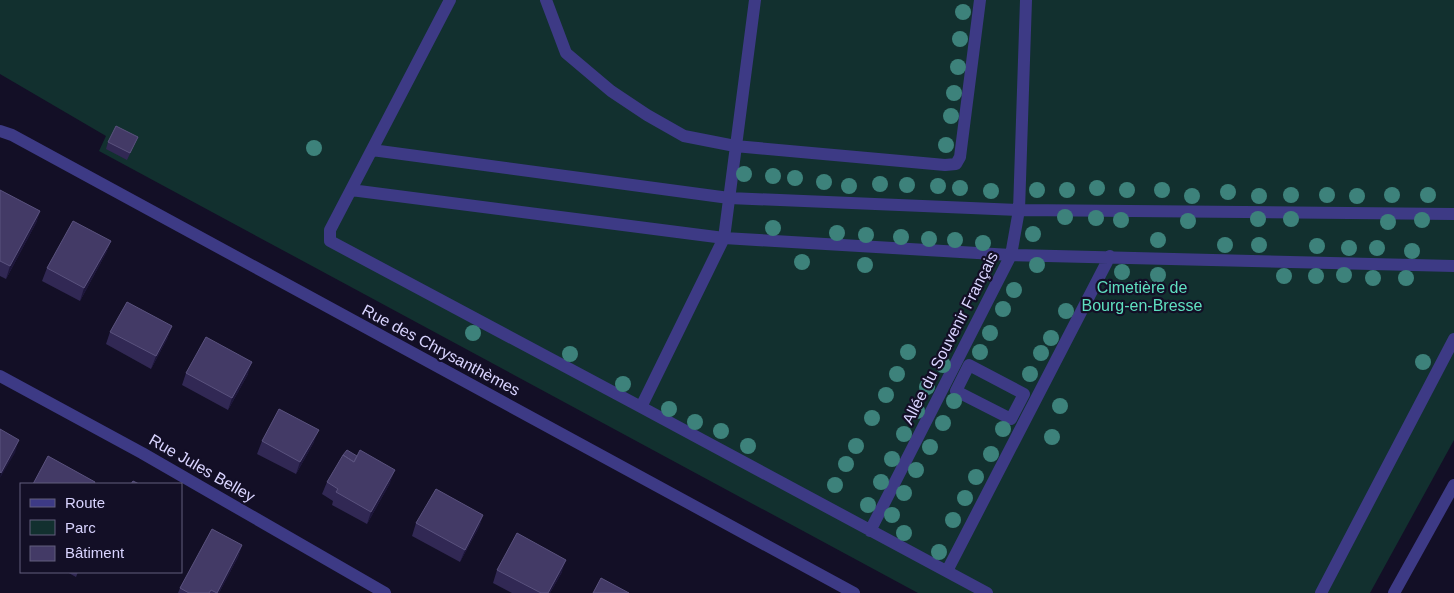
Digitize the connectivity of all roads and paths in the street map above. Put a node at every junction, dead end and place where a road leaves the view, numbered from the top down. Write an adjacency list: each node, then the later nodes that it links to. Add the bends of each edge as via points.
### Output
1 (450, 0): 9 (street)
2 (546, 0): 8 (street, via 566,53 611,91 646,116 684,136)
3 (755, 0): 8 (street)
4 (980, 0): 8 (street, via 960,157 956,164 945,166)
5 (1026, 0): 12 (street, Allée du Souvenir Français)
6 (0, 125): 7 (street, Rue des Chrysanthèmes)
7 (6, 133): 26 (street, Rue des Chrysanthèmes)
8 (735, 146): 11 (street)
9 (372, 150): 10 (street); 11 (street)
10 (350, 190): 14 (street); 20 (street, via 330,230 330,241)
11 (729, 198): 12 (street); 14 (street)
12 (1019, 210): 13 (street); 15 (street, Allée du Souvenir Français)
13 (1454, 214)
14 (724, 238): 15 (street); 20 (street)
15 (1011, 255): 16 (street); 23 (street, Allée du Souvenir Français)
16 (1110, 256): 17 (street); 24 (street)
17 (1454, 266)
18 (1454, 339): 28 (street)
19 (0, 376): 25 (street, Rue Jules Belley, via 142,453)
20 (641, 407): 23 (street)
21 (1011, 419): 21 (street, via 1024,394 969,365 956,391)
22 (1454, 485): 29 (street)
23 (870, 530): 24 (street)
24 (947, 571): 27 (street)
25 (385, 593)
26 (854, 593)
27 (987, 593)
28 (1321, 593)
29 (1394, 593)

